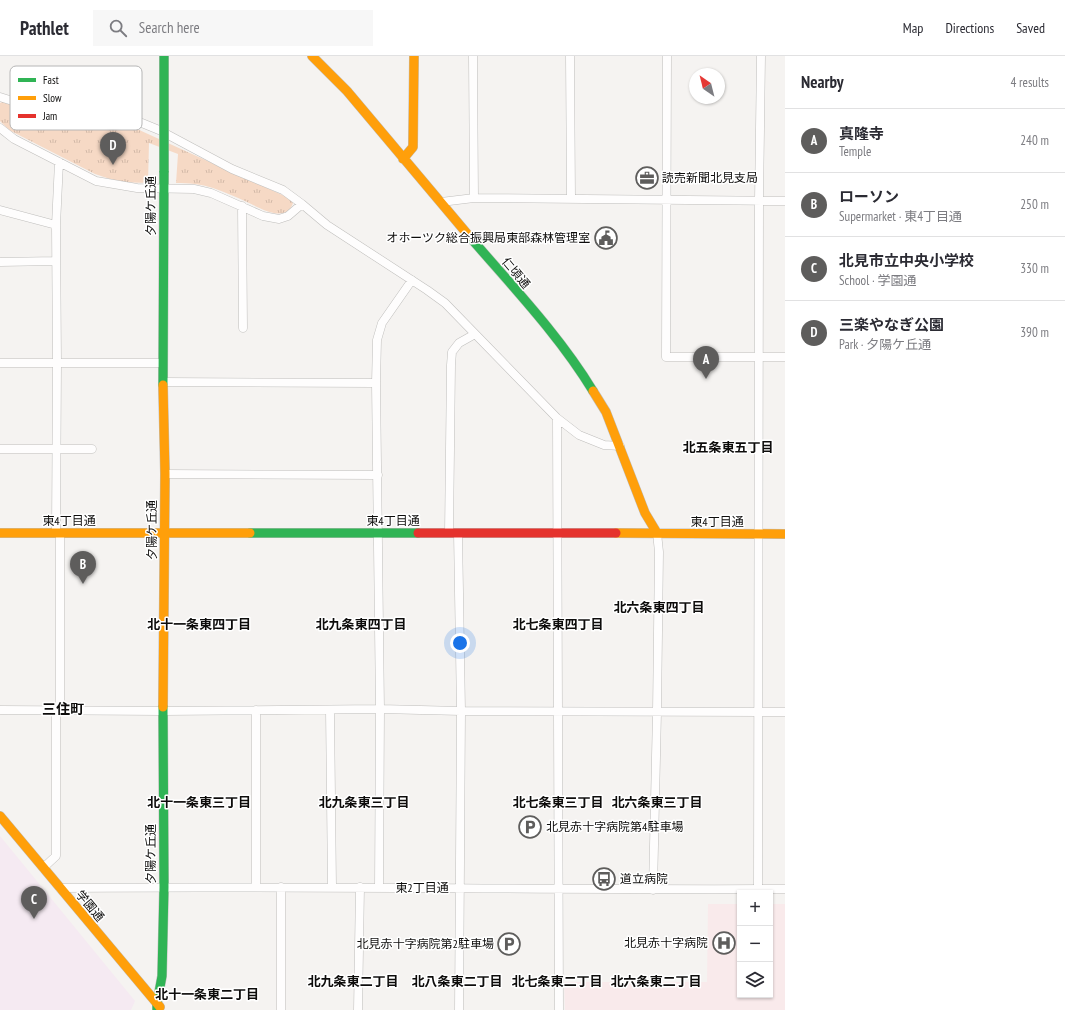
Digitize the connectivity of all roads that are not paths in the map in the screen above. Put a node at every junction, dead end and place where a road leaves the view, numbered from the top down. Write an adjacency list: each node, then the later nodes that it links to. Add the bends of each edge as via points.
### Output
1 (164, 56): 14 (street, 夕陽ケ丘通, bridge)
2 (312, 56): 12 (street, 仁頃通, via 347,91)
3 (414, 56): 12 (street, via 413,147)
4 (473, 56): 15 (street)
5 (570, 56): 16 (street)
6 (667, 56): 17 (street)
7 (761, 56): 18 (street)
8 (0, 97): 9 (street)
9 (10, 100)
10 (142, 123): 21 (street, via 232,169 283,190)
11 (0, 128): 13 (street)
12 (403, 159): 20 (street, 仁頃通)
13 (59, 162): 14 (street, via 96,181); 24 (street)
14 (164, 190): 22 (street, via 194,189); 34 (street, 夕陽ケ丘通)
15 (474, 198): 16 (street); 20 (street)
16 (571, 198): 17 (street)
17 (665, 199): 18 (street); 30 (street, via 666,357)
18 (759, 201): 19 (street); 30 (street)
19 (785, 201)
20 (441, 202): 38 (street, 仁頃通, via 585,378 606,412)
21 (302, 204): 22 (street, via 288,216 279,219 263,216); 27 (street, via 327,225)
22 (242, 206): 28 (street)
23 (0, 210): 24 (street)
24 (56, 225): 25 (street)
25 (56, 261): 26 (street); 33 (street)
26 (0, 262)
27 (412, 280): 29 (street, via 445,303); 36 (street, via 382,323 377,340)
28 (243, 328)
29 (475, 334): 37 (street); 48 (street, via 459,344 452,352 451,358)
30 (758, 357): 31 (street); 51 (street)
31 (785, 357)
32 (0, 363): 33 (street)
33 (57, 363): 34 (street); 41 (street)
34 (163, 363): 35 (street, 夕陽ケ丘通)
35 (163, 382): 36 (street); 42 (street, 夕陽ケ丘通)
36 (376, 383): 43 (street)
37 (557, 418): 38 (street, via 579,435 604,445); 49 (street)
38 (620, 446): 50 (street, 仁頃通, via 645,513)
39 (0, 449): 41 (street)
40 (92, 449): 41 (street)
41 (56, 450): 45 (street)
42 (165, 474): 43 (street); 46 (street, 夕陽ケ丘通)
43 (378, 475): 47 (street)
44 (0, 533): 45 (street, 東4丁目通)
45 (58, 533): 46 (street, 東4丁目通); 55 (street)
46 (164, 533): 47 (street, 東4丁目通); 58 (street, 夕陽ケ丘通)
47 (379, 533): 48 (street, 東4丁目通); 53 (street)
48 (454, 533): 49 (street, 東4丁目通); 59 (street)
49 (558, 533): 50 (street, 東4丁目通); 60 (street)
50 (656, 533): 51 (street, 東4丁目通); 61 (street)
51 (758, 534): 52 (street, 東4丁目通); 62 (street)
52 (785, 534)
53 (380, 709): 57 (street); 59 (street); 72 (street)
54 (0, 710): 55 (street)
55 (58, 710): 58 (street); 65 (street, via 56,856)
56 (256, 710): 57 (street); 58 (street); 67 (street)
57 (330, 710): 69 (street)
58 (163, 711): 66 (street, 夕陽ケ丘通)
59 (461, 711): 60 (street); 73 (street)
60 (559, 711): 61 (street); 74 (street)
61 (657, 712): 62 (street); 76 (street)
62 (758, 712): 63 (street); 78 (street)
63 (785, 712)
64 (0, 816): 65 (street, 学園通)
65 (43, 868): 71 (street, 学園通)
66 (164, 887): 67 (street, 東2丁目通); 71 (street, 東2丁目通); 79 (street, 夕陽ケ丘通, via 162,976)
67 (256, 887): 68 (street, 東2丁目通)
68 (281, 887): 69 (street, 東2丁目通); 80 (street)
69 (332, 887): 70 (street, 東2丁目通)
70 (360, 887): 72 (street, 東2丁目通); 81 (street)
71 (60, 888): 79 (street, 学園通)
72 (379, 888): 73 (street, 東2丁目通)
73 (459, 888): 74 (street, 東2丁目通); 82 (street)
74 (558, 889): 76 (street, 東2丁目通); 83 (street)
75 (785, 889): 78 (street, 東2丁目通)
76 (653, 890): 77 (street, 東2丁目通)
77 (737, 890)
78 (758, 890)
79 (157, 1008)
80 (281, 1010)
81 (358, 1010)
82 (459, 1010)
83 (559, 1010)

